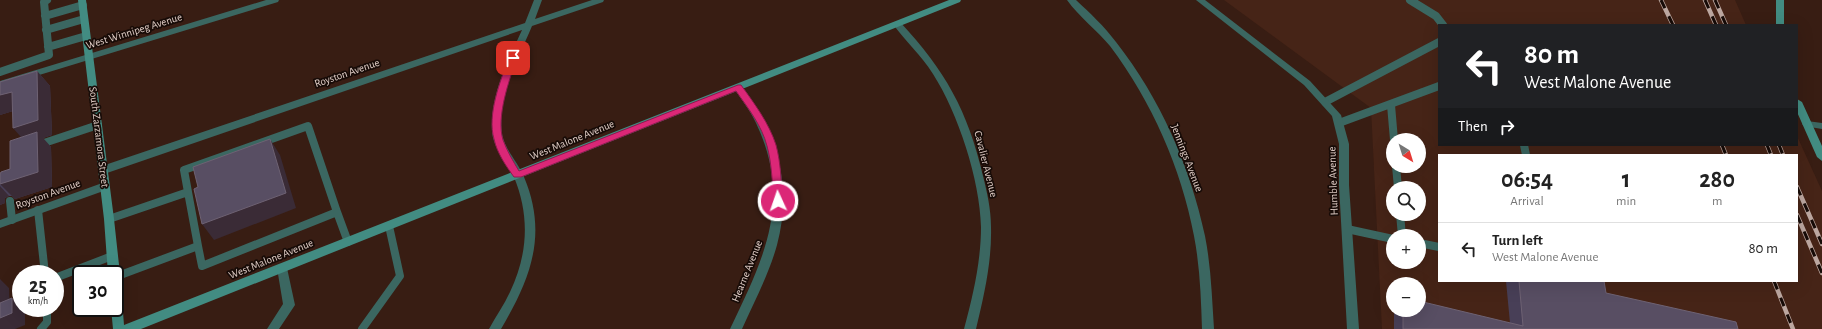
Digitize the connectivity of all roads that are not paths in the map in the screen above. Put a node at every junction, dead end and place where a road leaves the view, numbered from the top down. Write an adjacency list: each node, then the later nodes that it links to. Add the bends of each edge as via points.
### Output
1 (48, 0): 11 (lane, via 44,2)
2 (275, 0): 21 (street, West Winnipeg Avenue)
3 (538, 0): 13 (street)
4 (600, 0): 13 (street, Royston Avenue)
5 (957, 0): 14 (street, West Malone Avenue)
6 (1071, 0): 69 (street, Jennings Avenue, via 1118,50 1147,95 1172,146 1191,202 1204,265)
7 (1200, 0): 26 (street, Humble Avenue, via 1306,83)
8 (1410, 0): 15 (lane, via 1436,16)
9 (1780, 0): 16 (street)
10 (83, 2): 11 (lane); 12 (street, South Zarzamora Street)
11 (45, 16): 17 (lane)
12 (84, 19): 17 (lane); 18 (street, South Zarzamora Street)
13 (528, 24): 36 (street, Royston Avenue); 37 (street, via 502,88 496,127 498,140)
14 (897, 24): 25 (street, West Malone Avenue); 68 (street, Cavalier Avenue, via 926,57 946,87 962,120 974,155 983,198 986,232 981,284)
15 (1442, 24)
16 (1780, 24)
17 (46, 30): 20 (lane)
18 (86, 36): 20 (lane); 21 (street, South Zarzamora Street)
19 (1438, 43): 26 (lane)
20 (48, 47): 22 (lane, via 47,57)
21 (88, 58): 23 (street, West Winnipeg Avenue); 31 (street, South Zarzamora Street)
22 (0, 72)
23 (0, 84)
24 (1438, 86): 28 (lane)
25 (738, 88): 37 (street, West Malone Avenue); 67 (street, Hearne Avenue, via 755,111 771,144 778,191 778,211 766,263)
26 (1325, 102): 29 (street, Humble Avenue, via 1336,115)
27 (1798, 104): 30 (street)
28 (1390, 105): 29 (lane); 33 (lane)
29 (1338, 124): 47 (street, Humble Avenue, via 1344,144)
30 (1807, 124): 32 (street); 35 (street)
31 (98, 125): 34 (lane); 36 (street, South Zarzamora Street)
32 (1822, 126)
33 (1393, 133)
34 (30, 148)
35 (1822, 157)
36 (103, 170): 38 (street, South Zarzamora Street)
37 (517, 175): 46 (street, West Malone Avenue); 66 (street, via 531,216 530,250 519,287)
38 (105, 186): 41 (street, Royston Avenue); 43 (street, South Zarzamora Street)
39 (188, 192): 42 (lane, via 184,170 308,126); 43 (lane); 51 (lane)
40 (10, 201): 44 (lane)
41 (38, 210): 44 (street, Royston Avenue); 54 (lane)
42 (337, 212): 49 (lane); 51 (lane, via 202,266)
43 (109, 218): 53 (street, South Zarzamora Street)
44 (12, 220): 45 (street, Royston Avenue)
45 (0, 224)
46 (389, 226): 49 (street, West Malone Avenue); 65 (lane, via 400,276)
47 (1347, 229): 48 (lane); 70 (street, Humble Avenue)
48 (1386, 237)
49 (348, 242): 56 (street, West Malone Avenue)
50 (1426, 244): 52 (lane)
51 (198, 246): 57 (lane)
52 (1438, 247)
53 (112, 256): 55 (street, South Zarzamora Street); 58 (lane)
54 (44, 265)
55 (113, 265)
56 (282, 268): 63 (street, West Malone Avenue); 64 (street, via 289,305)
57 (124, 274)
58 (64, 275)
59 (47, 317): 61 (lane, via 47,322)
60 (118, 317): 62 (street)
61 (41, 329)
62 (119, 329)
63 (128, 329)
64 (273, 329)
65 (362, 329)
66 (495, 329)
67 (736, 329)
68 (970, 329)
69 (1208, 329)
70 (1353, 329)

